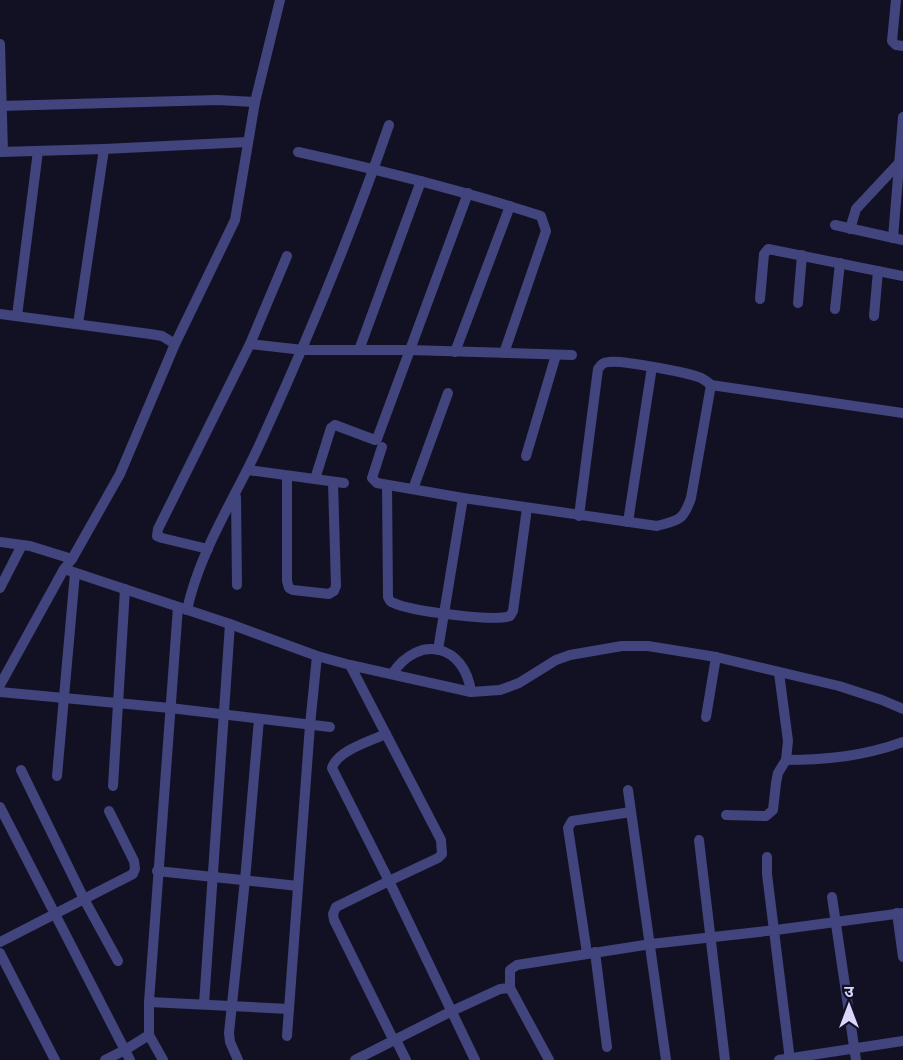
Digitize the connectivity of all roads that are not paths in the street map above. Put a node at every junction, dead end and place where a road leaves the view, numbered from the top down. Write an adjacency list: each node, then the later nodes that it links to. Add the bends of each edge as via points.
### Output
1 (280, 0): 5 (street)
2 (896, 0): 4 (street, via 892,41)
3 (0, 44): 6 (street)
4 (903, 46)
5 (255, 102): 6 (street); 9 (street)
6 (1, 106): 12 (street)
7 (903, 117): 14 (street)
8 (389, 125): 15 (street)
9 (248, 142): 10 (street); 34 (street, via 235,220)
10 (104, 150): 11 (street); 33 (street)
11 (38, 151): 12 (street); 31 (street)
12 (1, 152)
13 (298, 152): 15 (street)
14 (899, 163): 20 (street, via 856,209); 21 (street)
15 (374, 168): 16 (street); 36 (street)
16 (421, 181): 17 (street); 37 (street)
17 (468, 193): 18 (street); 38 (street)
18 (510, 206): 39 (street); 40 (street, via 541,216 546,231)
19 (835, 225): 20 (street)
20 (850, 229): 21 (street)
21 (898, 239)
22 (802, 255): 24 (street); 27 (street, via 766,249); 28 (street)
23 (287, 256): 35 (street)
24 (840, 263): 25 (street); 29 (street)
25 (878, 271): 26 (street); 32 (street)
26 (903, 276)
27 (760, 299)
28 (798, 303)
29 (835, 309)
30 (0, 314): 31 (street)
31 (17, 316): 33 (street)
32 (874, 316)
33 (78, 324): 34 (street, via 162,336)
34 (175, 344): 62 (street, via 120,474)
35 (250, 344): 36 (street); 61 (street, via 158,529 157,536 162,538)
36 (303, 350): 37 (street); 49 (street)
37 (359, 350): 38 (street)
38 (409, 350): 39 (street); 51 (street, via 377,439 335,425)
39 (455, 352): 40 (street)
40 (504, 353): 41 (street)
41 (556, 355): 42 (street); 48 (street)
42 (572, 355)
43 (652, 368): 44 (street, via 691,374); 57 (street, via 611,361 598,369); 58 (street)
44 (715, 385): 46 (street); 58 (street, via 686,514 657,526)
45 (448, 393): 53 (street)
46 (903, 413)
47 (382, 447): 52 (street, via 372,478)
48 (526, 456)
49 (248, 470): 50 (street); 54 (street)
50 (287, 476): 51 (street); 51 (street, via 289,588 329,594 336,585 339,482)
51 (315, 479)
52 (387, 485): 53 (street); 68 (street, via 388,597 395,604)
53 (413, 489): 55 (street)
54 (236, 494): 61 (street); 64 (street)
55 (463, 498): 56 (street); 68 (street)
56 (527, 508): 57 (street); 68 (street, via 510,616)
57 (579, 516): 58 (street)
58 (628, 522)
59 (0, 542): 60 (street)
60 (22, 545): 62 (street); 65 (street)
61 (208, 549): 67 (street)
62 (72, 559): 63 (street)
63 (69, 571): 66 (street); 76 (street); 79 (street)
64 (237, 585)
65 (0, 588)
66 (125, 590): 67 (street); 80 (street)
67 (182, 608): 69 (street); 81 (street)
68 (444, 614): 70 (street)
69 (230, 624): 71 (street); 83 (street)
70 (438, 650): 75 (street, via 411,654); 78 (street, via 463,665 470,678)
71 (317, 656): 73 (street); 86 (street)
72 (716, 657): 74 (street); 78 (street, via 648,646 622,646 556,660 500,690); 84 (street)
73 (350, 665): 75 (street); 88 (street)
74 (779, 672): 82 (street, via 839,686); 90 (street, via 788,741)
75 (392, 674): 78 (street)
76 (0, 685)
77 (0, 692): 79 (street)
78 (471, 692)
79 (64, 698): 80 (street); 92 (street)
80 (119, 703): 81 (street); 93 (street)
81 (170, 708): 83 (street); 101 (street)
82 (903, 709)
83 (225, 716): 85 (street); 102 (street)
84 (706, 717)
85 (259, 719): 86 (street); 103 (street)
86 (310, 724): 87 (street); 105 (street)
87 (330, 727)
88 (386, 734): 104 (street, via 344,753 332,768); 104 (street, via 443,847 438,858)
89 (903, 742): 90 (street, via 882,750 825,760)
90 (786, 760): 98 (street, via 778,773 771,814)
91 (21, 770): 107 (street)
92 (57, 776)
93 (113, 786)
94 (628, 790): 97 (street)
95 (0, 807): 109 (street)
96 (109, 811): 107 (street, via 135,870)
97 (631, 812): 114 (street); 115 (street, via 569,823)
98 (726, 815)
99 (699, 840): 112 (street)
100 (767, 857): 111 (street)
101 (157, 871): 102 (street); 120 (street)
102 (213, 878): 103 (street); 121 (street)
103 (245, 880): 105 (street); 122 (street)
104 (389, 881): 124 (street); 127 (street, via 336,907 333,914)
105 (298, 886): 123 (street)
106 (832, 897): 110 (street)
107 (84, 899): 109 (street); 118 (street)
108 (900, 913): 110 (street); 117 (street)
109 (56, 915): 113 (street); 131 (street)
110 (834, 922): 111 (street); 130 (street)
111 (776, 930): 112 (street); 142 (street)
112 (711, 937): 114 (street); 141 (street)
113 (0, 942)
114 (651, 944): 115 (street); 140 (street)
115 (591, 952): 119 (street, via 517,964 510,970); 129 (street)
116 (0, 953): 132 (street)
117 (903, 957)
118 (118, 961)
119 (510, 985): 124 (street); 139 (street)
120 (149, 1002): 121 (street); 125 (street)
121 (204, 1004): 122 (street)
122 (232, 1006): 123 (street); 135 (street, via 230,1042)
123 (289, 1009): 126 (street)
124 (452, 1011): 127 (street); 138 (street)
125 (149, 1035): 131 (street); 134 (street)
126 (287, 1036)
127 (395, 1040): 136 (street); 137 (street)
128 (903, 1041): 130 (street)
129 (607, 1047)
130 (854, 1048): 142 (street); 143 (street)
131 (128, 1055): 133 (street)
132 (55, 1060)
133 (105, 1060)
134 (163, 1060)
135 (238, 1060)
136 (355, 1060)
137 (406, 1060)
138 (475, 1060)
139 (549, 1060)
140 (666, 1060)
141 (725, 1060)
142 (786, 1060)
143 (855, 1060)

